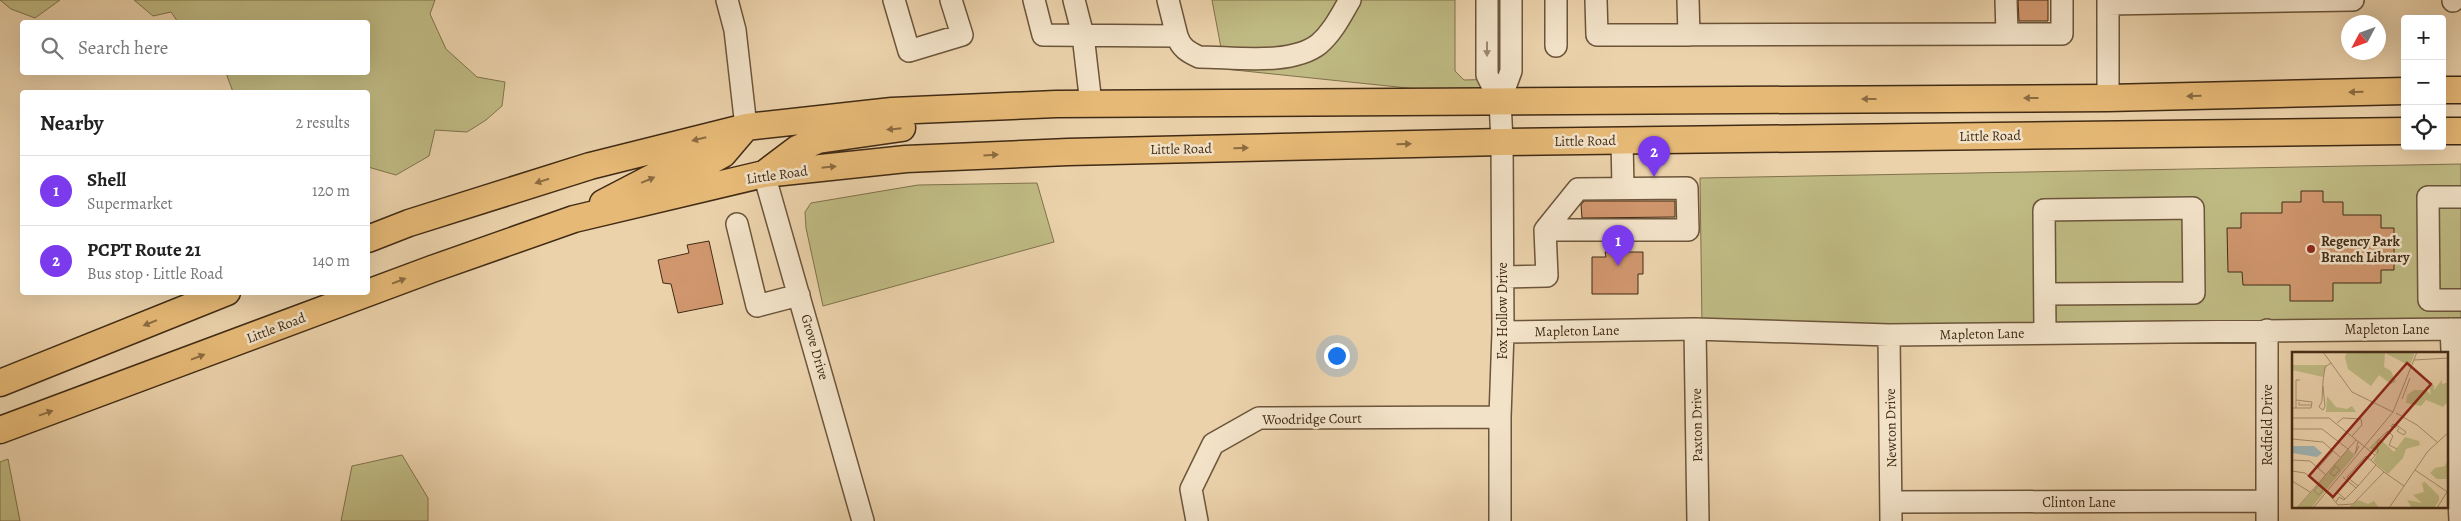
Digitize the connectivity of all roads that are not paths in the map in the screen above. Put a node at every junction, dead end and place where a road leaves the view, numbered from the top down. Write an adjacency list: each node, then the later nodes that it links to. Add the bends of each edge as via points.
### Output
1 (728, 0): 31 (street, via 735,30)
2 (894, 0): 3 (street, via 909,50 962,35)
3 (951, 0)
4 (1034, 0): 20 (street, via 1043,35)
5 (1074, 0): 20 (street)
6 (1168, 0): 22 (street)
7 (1350, 0): 22 (street, via 1333,29 1319,44 1291,57 1199,57 1188,52)
8 (1487, 0): 28 (street, one-way to 28, via 1487,75)
9 (1511, 0): 28 (street, via 1511,71)
10 (1556, 0): 23 (street)
11 (1596, 0): 21 (street, via 1597,35)
12 (1688, 0): 21 (street)
13 (2006, 0): 19 (street)
14 (2062, 0): 19 (street, via 2062,34)
15 (2353, 0): 16 (street)
16 (2254, 1): 18 (street)
17 (2108, 2): 18 (street); 27 (street)
18 (2154, 2)
19 (2007, 34): 21 (street)
20 (1083, 35): 22 (street); 29 (street)
21 (1689, 35)
22 (1177, 36)
23 (1556, 46)
24 (2446, 90): 25 (main road)
25 (2461, 90)
26 (2401, 91): 27 (main road, one-way to 27)
27 (2108, 98): 28 (main road, one-way to 28)
28 (1500, 101): 29 (main road); 36 (street, Fox Hollow Drive)
29 (1092, 104): 30 (main road)
30 (975, 108): 31 (main road, via 892,111); 37 (main road, one-way to 37, via 940,122 818,140 797,149)
31 (746, 127): 40 (main road, one-way to 31, via 647,180 712,160 723,154); 43 (main road, one-way to 43, via 590,166)
32 (2446, 131): 33 (main road)
33 (2461, 131)
34 (2401, 132): 35 (main road, Little Road)
35 (1622, 141): 36 (main road, Little Road); 38 (street)
36 (1502, 142): 37 (main road, Little Road, one-way to 36, via 906,159 1058,152); 44 (street, Fox Hollow Drive)
37 (764, 174): 40 (main road, Little Road); 49 (street, Grove Drive)
38 (1623, 188): 42 (street, via 1578,189); 42 (street, via 1687,188 1688,230)
39 (2461, 197): 50 (street, via 2428,197 2429,300)
40 (574, 219): 45 (main road, Little Road, one-way to 40)
41 (737, 224): 49 (street, via 757,306)
42 (1545, 230): 44 (street, via 1547,276)
43 (370, 238)
44 (1503, 277): 54 (street, Fox Hollow Drive)
45 (370, 292)
46 (2045, 294): 46 (street, via 2044,210 2193,208 2194,293); 55 (street)
47 (220, 295): 57 (main road, one-way to 57)
48 (362, 295): 59 (main road, Little Road, one-way to 48)
49 (799, 295): 62 (street, Grove Drive)
50 (2461, 300)
51 (1695, 329): 54 (street, Mapleton Lane); 56 (street, Mapleton Lane); 65 (street, Paxton Drive)
52 (2456, 329): 53 (street, Mapleton Lane); 66 (street)
53 (2267, 330): 55 (street, Mapleton Lane); 60 (street, Redfield Drive)
54 (1503, 332): 58 (street, Fox Hollow Drive)
55 (2045, 333): 56 (street, Mapleton Lane)
56 (1889, 335): 61 (street, Newton Drive)
57 (0, 383)
58 (1500, 418): 63 (street, Woodridge Court, via 1259,418 1213,444 1191,489); 64 (street, Fox Hollow Drive)
59 (0, 430)
60 (2267, 511): 61 (street, Clinton Lane)
61 (1892, 512)
62 (863, 521)
63 (1197, 521)
64 (1500, 521)
65 (1698, 521)
66 (2460, 521)

